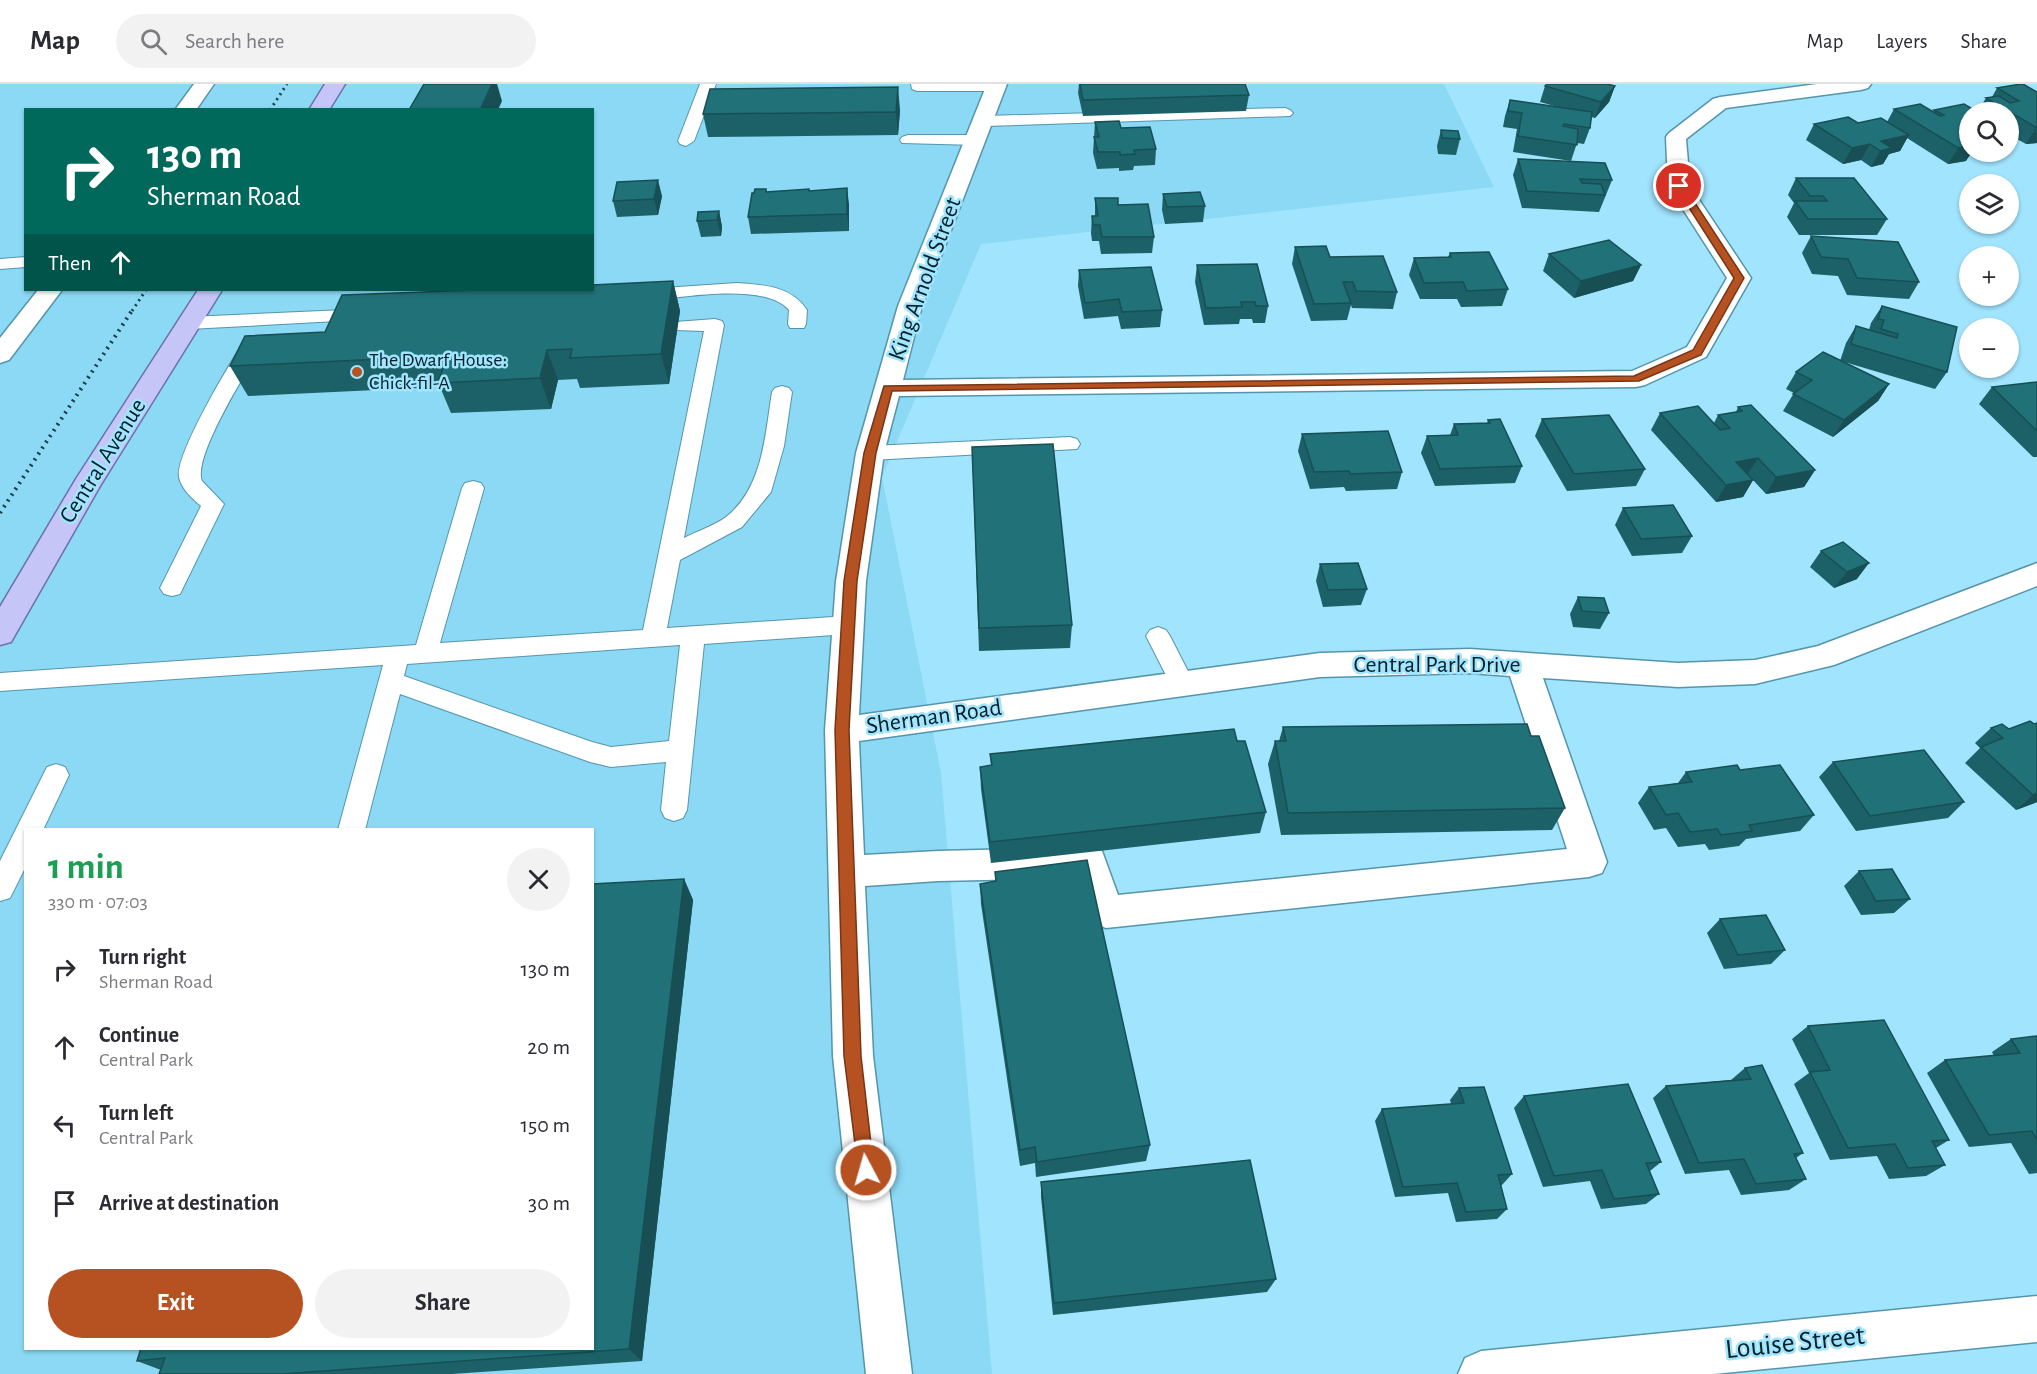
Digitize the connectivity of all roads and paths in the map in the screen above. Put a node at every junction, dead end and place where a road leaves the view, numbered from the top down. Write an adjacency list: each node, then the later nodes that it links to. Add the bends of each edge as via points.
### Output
1 (204, 84): 7 (street)
2 (335, 84): 8 (main road)
3 (708, 84): 12 (lane)
4 (1861, 84): 26 (street, via 1720,103 1677,137 1679,186 1739,278 1697,352 1636,379)
5 (996, 85): 6 (lane); 10 (street, King Arnold Street)
6 (917, 86)
7 (186, 108)
8 (320, 108)
9 (1285, 113): 10 (lane)
10 (981, 130): 11 (lane); 26 (street, King Arnold Street, via 910,306)
11 (908, 140)
12 (686, 141)
13 (24, 262): 14 (lane)
14 (0, 264)
15 (49, 291): 25 (street)
16 (209, 291): 20 (main road, Central Avenue)
17 (648, 295): 21 (lane, via 764,291 786,297 798,310)
18 (385, 315): 19 (lane)
19 (268, 320): 20 (lane); 24 (lane)
20 (189, 323): 35 (main road, Central Avenue, via 86,486)
21 (797, 324)
22 (682, 326): 31 (lane, via 715,325)
23 (276, 344): 24 (lane)
24 (252, 345): 33 (lane, via 194,454 188,474 194,488 213,504)
25 (0, 355)
26 (887, 388): 29 (street, King Arnold Street)
27 (782, 392): 31 (lane, via 763,487 734,522)
28 (1070, 444): 29 (lane)
29 (870, 453): 34 (street, King Arnold Street)
30 (473, 488): 39 (lane)
31 (670, 555): 38 (lane)
32 (2037, 574): 41 (street, Central Park Drive, via 1823,657 1755,672 1678,675)
33 (172, 588)
34 (848, 625): 36 (lane); 46 (street, King Arnold Street)
35 (0, 634)
36 (693, 636): 38 (lane); 47 (lane)
37 (1158, 636): 44 (lane)
38 (653, 638): 39 (lane)
39 (425, 654): 40 (lane)
40 (397, 656): 42 (lane); 43 (lane)
41 (1522, 664): 44 (street, Central Park Drive, via 1470,661 1320,665); 53 (street, via 1589,862 1106,912 1089,862)
42 (390, 681): 47 (lane, via 611,757); 51 (lane)
43 (0, 682)
44 (1182, 683): 45 (street, Central Park Drive)
45 (1026, 705): 46 (street, Sherman Road)
46 (842, 730): 53 (street, King Arnold Street)
47 (680, 750): 49 (lane)
48 (56, 775): 50 (lane)
49 (674, 810)
50 (30, 828)
51 (352, 828)
52 (24, 841): 54 (lane)
53 (846, 872): 56 (street, King Arnold Street, via 853,1056)
54 (0, 889)
55 (2037, 1318): 57 (street, Louise Street)
56 (889, 1374)
57 (1481, 1374)

